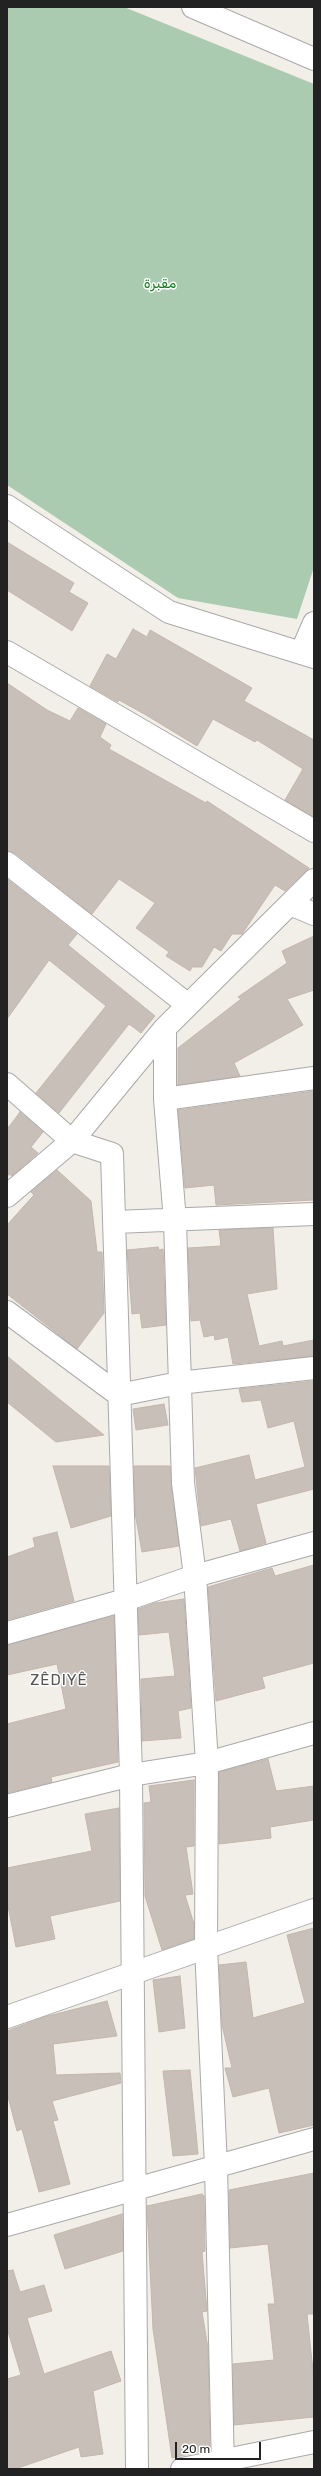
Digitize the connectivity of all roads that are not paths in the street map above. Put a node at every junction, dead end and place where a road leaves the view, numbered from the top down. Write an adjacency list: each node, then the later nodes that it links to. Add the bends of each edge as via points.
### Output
1 (193, 7): 2 (street)
2 (314, 59)
3 (7, 506): 6 (street, via 169,612)
4 (314, 623): 6 (street)
5 (7, 652): 7 (street)
6 (308, 655)
7 (314, 831)
8 (7, 863): 12 (street)
9 (314, 880): 10 (street)
10 (290, 904): 11 (street); 12 (street)
11 (314, 914)
12 (188, 1005): 13 (street)
13 (165, 1028): 16 (street); 17 (street)
14 (314, 1078): 16 (street)
15 (7, 1084): 17 (street)
16 (165, 1099): 20 (street)
17 (72, 1141): 18 (street); 21 (street, via 112,1154)
18 (7, 1196)
19 (314, 1214): 20 (street)
20 (175, 1221): 21 (street); 24 (street)
21 (115, 1222): 25 (street)
22 (7, 1312): 25 (street)
23 (314, 1368): 24 (street)
24 (179, 1383): 25 (street); 27 (street, via 183,1483)
25 (119, 1395): 28 (street)
26 (314, 1543): 27 (street)
27 (195, 1576): 28 (street); 31 (street)
28 (125, 1600): 29 (street); 32 (street)
29 (7, 1633)
30 (314, 1733): 31 (street)
31 (207, 1763): 32 (street); 35 (street)
32 (131, 1775): 33 (street); 36 (street)
33 (7, 1806)
34 (314, 1910): 35 (street)
35 (206, 1947): 36 (street); 39 (street)
36 (134, 1972): 37 (street); 40 (street)
37 (7, 2017)
38 (314, 2139): 39 (street)
39 (216, 2167): 40 (street); 43 (street)
40 (134, 2190): 41 (street); 44 (street)
41 (7, 2225)
42 (314, 2442): 43 (street)
43 (223, 2464): 45 (street)
44 (137, 2469)
45 (182, 2469)

